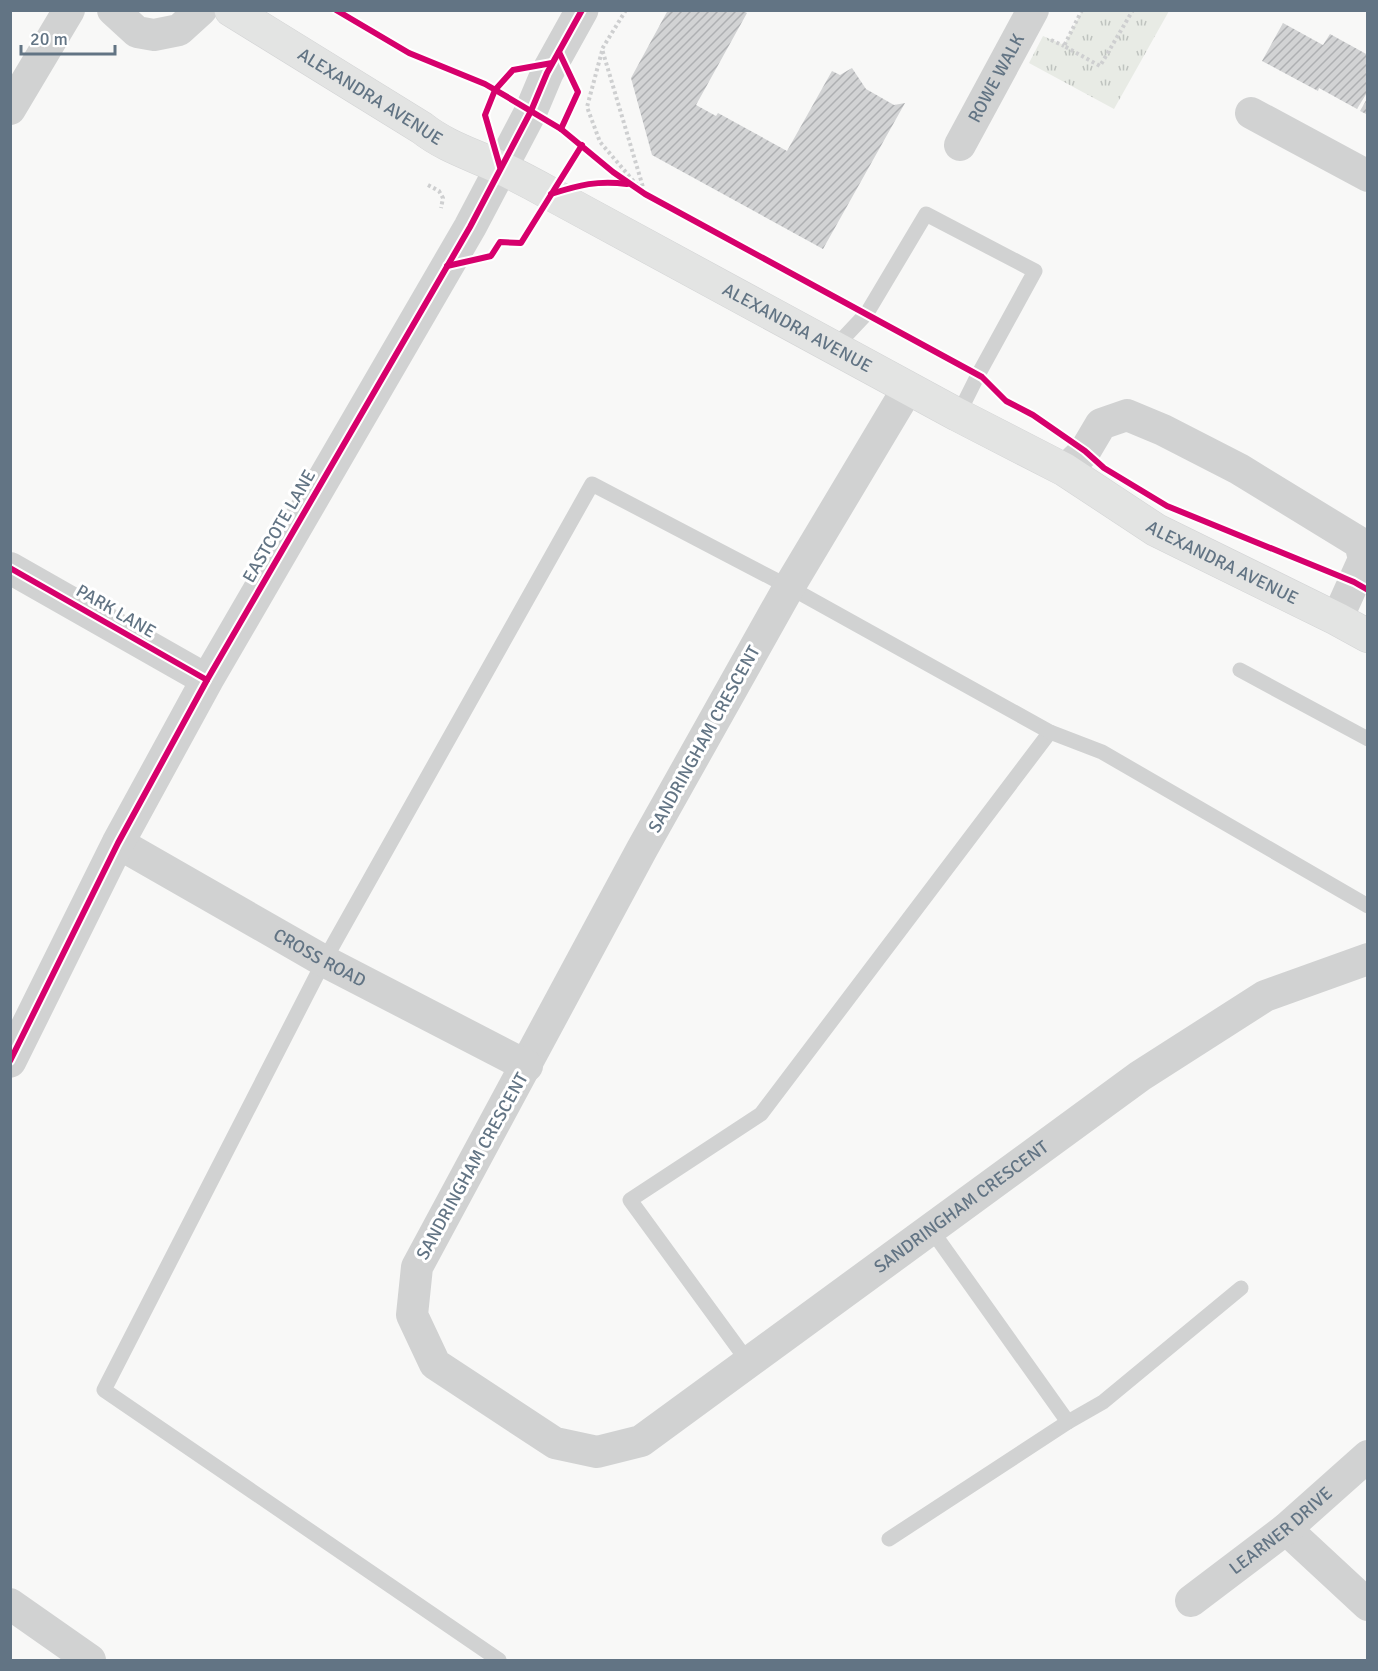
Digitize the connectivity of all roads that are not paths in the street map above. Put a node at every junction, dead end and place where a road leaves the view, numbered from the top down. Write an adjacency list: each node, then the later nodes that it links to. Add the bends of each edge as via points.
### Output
1 (69, 10): 7 (street)
2 (113, 10): 3 (street, via 137,32 154,36 179,30)
3 (201, 10)
4 (231, 10): 10 (main road, ALEXANDRA AVENUE, via 434,138)
5 (582, 10): 10 (street, EASTCOTE LANE)
6 (1033, 10): 9 (street, ROWE WALK)
7 (10, 109)
8 (1251, 113): 11 (street)
9 (960, 145)
10 (500, 167): 12 (main road, ALEXANDRA AVENUE); 21 (street, EASTCOTE LANE, via 470,226)
11 (1368, 176)
12 (835, 347): 13 (main road, ALEXANDRA AVENUE); 14 (lane, via 867,313 926,214 1035,271)
13 (908, 388): 14 (main road, ALEXANDRA AVENUE); 17 (street, SANDRINGHAM CRESCENT)
14 (958, 416): 15 (main road, ALEXANDRA AVENUE)
15 (1065, 470): 18 (main road, ALEXANDRA AVENUE, via 1156,530); 18 (street, via 1085,451 1101,424 1127,415 1239,469 1360,543 1364,560)
16 (10, 568): 21 (street, PARK LANE)
17 (789, 587): 22 (lane); 27 (lane, via 592,484); 29 (street, SANDRINGHAM CRESCENT, via 642,849)
18 (1337, 619): 19 (main road, ALEXANDRA AVENUE)
19 (1368, 636)
20 (1240, 670): 23 (lane)
21 (207, 680): 24 (street, EASTCOTE LANE)
22 (1050, 732): 25 (lane, via 1102,752); 32 (lane, via 761,1114 630,1200)
23 (1368, 739)
24 (118, 843): 27 (street, CROSS ROAD); 28 (street, EASTCOTE LANE)
25 (1368, 906)
26 (1368, 959): 30 (street, SANDRINGHAM CRESCENT, via 1265,996 1140,1076)
27 (324, 961): 29 (street, CROSS ROAD); 41 (lane, via 104,1390)
28 (10, 1061)
29 (527, 1066): 32 (street, SANDRINGHAM CRESCENT, via 417,1267 412,1315 435,1364 555,1443 597,1452 641,1441)
30 (930, 1228): 32 (street, SANDRINGHAM CRESCENT); 33 (lane)
31 (1240, 1288): 33 (lane, via 1103,1402)
32 (749, 1363)
33 (1068, 1422): 36 (lane)
34 (1368, 1456): 35 (street, LEARNER DRIVE)
35 (1286, 1529): 37 (street, LEARNER DRIVE); 39 (street)
36 (889, 1539)
37 (1191, 1601)
38 (10, 1604): 40 (street)
39 (1368, 1605)
40 (90, 1660)
41 (499, 1660)

